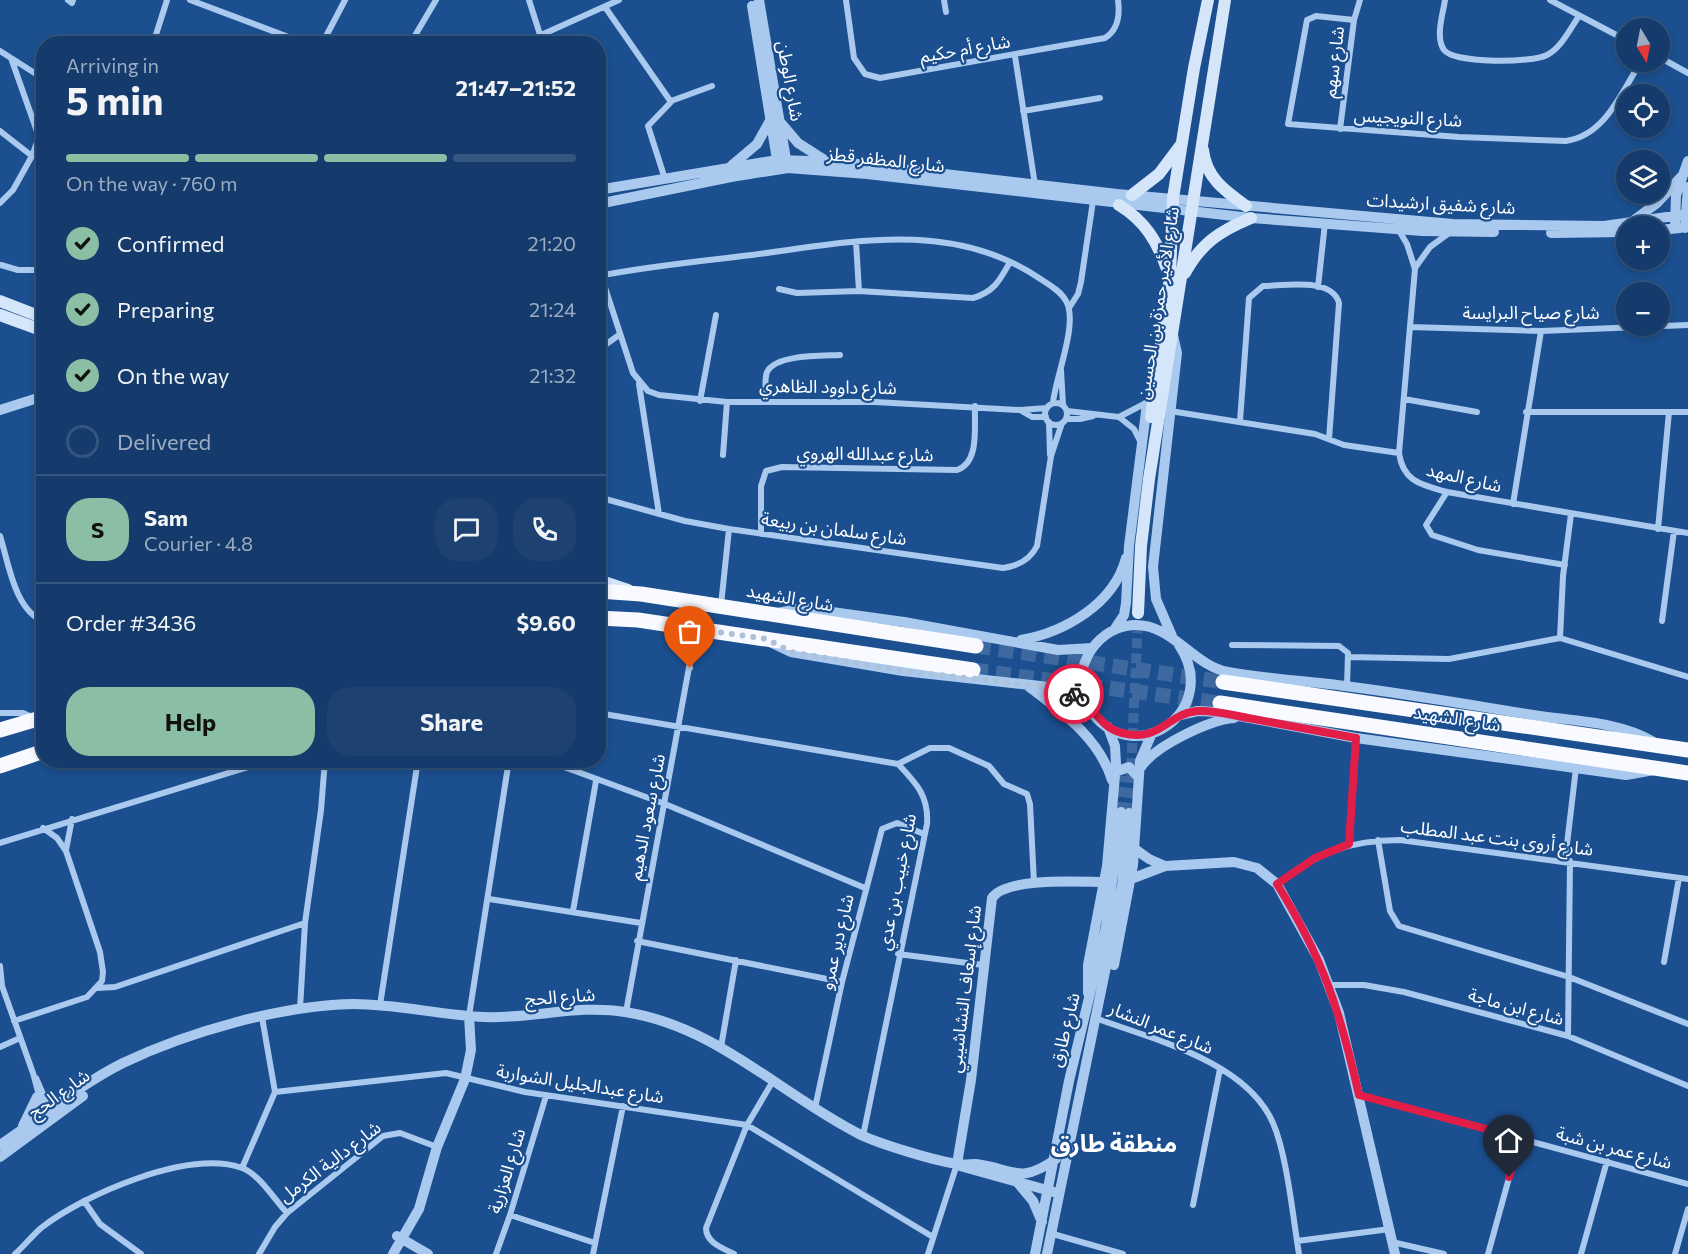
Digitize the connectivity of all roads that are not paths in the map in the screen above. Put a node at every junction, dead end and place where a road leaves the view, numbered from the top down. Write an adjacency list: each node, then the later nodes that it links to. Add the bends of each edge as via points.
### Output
1 (68, 0): 2 (street)
2 (73, 0)
3 (167, 0): 24 (street)
4 (190, 0): 25 (street)
5 (345, 0): 26 (street)
6 (436, 0): 27 (street)
7 (529, 0): 28 (street)
8 (619, 0): 19 (street)
9 (751, 0): 40 (street, شارع الوطن)
10 (759, 0): 40 (street, شارع الوطن)
11 (846, 0): 30 (street, شارع أم حكيم, via 855,58 866,74 873,77)
12 (944, 0): 20 (street)
13 (1118, 0): 30 (street, شارع أم حكيم, via 1116,27 1105,38)
14 (1208, 0): 45 (main road, شارع الأمير حمزة بن الحسين)
15 (1225, 0): 43 (main road, شارع الأمير حمزة بن الحسين)
16 (1360, 0): 22 (street, شارع سهم)
17 (1445, 0): 21 (street, via 1442,44 1448,53 1461,58 1547,56 1556,50)
18 (1550, 0): 21 (street)
19 (605, 7): 28 (street); 38 (street)
20 (946, 12)
21 (1579, 16): 23 (street)
22 (1354, 20): 42 (street, شارع سهم); 42 (street, شارع النويجيس, via 1316,16 1307,20 1288,124)
23 (1616, 35)
24 (155, 36)
25 (286, 36)
26 (326, 36)
27 (415, 36)
28 (541, 36)
29 (0, 51): 31 (street)
30 (1015, 56): 39 (street)
31 (11, 58): 35 (street); 41 (street)
32 (1670, 63): 34 (street)
33 (1635, 72): 42 (street, شارع النويجيس, via 1599,127 1581,139 1459,137)
34 (1687, 72)
35 (36, 74)
36 (712, 86): 38 (street)
37 (1100, 98): 39 (street)
38 (671, 101): 53 (street, via 648,126)
39 (1023, 111): 54 (street)
40 (776, 120): 48 (street, via 798,142); 50 (street, شارع الوطن); 51 (street, via 757,144)
41 (36, 129)
42 (1340, 129)
43 (1203, 130): 63 (main road, شارع الأمير حمزة بن الحسين); 64 (main road, via 1204,153 1213,178)
44 (0, 131): 47 (street)
45 (1182, 143): 57 (main road, via 1159,174); 61 (main road, شارع الأمير حمزة بن الحسين)
46 (36, 145): 47 (street)
47 (32, 156): 60 (street, via 13,190)
48 (826, 160): 50 (street, شارع المظفر قطز); 54 (street, شارع المظفر قطز)
49 (1688, 161): 52 (street)
50 (782, 164): 51 (street, شارع المظفر قطز); 58 (street, شارع المظفر قطز); 59 (street, شارع المظفر قطز)
51 (728, 168): 53 (street, شارع المظفر قطز)
52 (1681, 177): 65 (street); 66 (street)
53 (666, 181): 56 (street, شارع المظفر قطز)
54 (1035, 185): 57 (street, شارع المظفر قطز)
55 (1688, 187): 65 (street)
56 (606, 189)
57 (1132, 195): 61 (street, شارع المظفر قطز)
58 (1093, 201): 62 (street, شارع المظفر قطز); 85 (street, via 1081,282)
59 (606, 202)
60 (0, 203)
61 (1173, 204): 62 (street, شارع المظفر قطز); 63 (street); 79 (main road, شارع الأمير حمزة بن الحسين)
62 (1119, 205): 79 (main road, via 1136,215 1151,233)
63 (1192, 206): 64 (street, شارع شفيق ارشيدات); 67 (street, شارع شفيق ارشيدات); 79 (main road, شارع الأمير حمزة بن الحسين)
64 (1246, 206): 69 (street, شارع شفيق ارشيدات)
65 (1682, 215): 71 (street)
66 (1642, 216)
67 (1251, 218): 68 (street, شارع شفيق ارشيدات); 79 (main road, via 1205,243)
68 (1325, 223): 72 (street, شارع شفيق ارشيدات); 80 (street)
69 (1453, 227): 70 (street, شارع شفيق ارشيدات); 72 (street, شارع شفيق ارشيدات); 76 (street, via 1430,247)
70 (1616, 228)
71 (1683, 228)
72 (1398, 229): 76 (street, شارع المهد)
73 (856, 242): 74 (street, via 943,241 976,247); 78 (street); 82 (street)
74 (1010, 262): 82 (street, via 998,285 973,298); 85 (street, via 1055,289)
75 (0, 266): 77 (street)
76 (1415, 269): 90 (street, شارع المهد)
77 (36, 270)
78 (606, 274)
79 (1176, 278): 94 (main road, شارع الأمير حمزة بن الحسين)
80 (1318, 287): 118 (street, via 1263,286 1249,298); 119 (street, via 1331,290 1339,303)
81 (779, 289): 82 (street, via 797,293)
82 (859, 291)
83 (606, 294): 93 (street)
84 (0, 301): 87 (main road)
85 (1069, 308): 97 (street)
86 (0, 315): 91 (main road)
87 (36, 315)
88 (716, 315): 101 (street)
89 (1688, 326): 92 (street, شارع صياح البرايسة)
90 (1410, 327): 92 (street, شارع صياح البرايسة); 100 (street, شارع المهد)
91 (36, 328)
92 (1541, 331): 112 (street)
93 (619, 334): 95 (street); 98 (street)
94 (1168, 335): 104 (street, via 1156,347); 110 (street, via 1177,353); 141 (main road, شارع الأمير حمزة بن الحسين, via 1138,512)
95 (606, 344)
96 (840, 355): 102 (street, via 792,358 775,364 766,376)
97 (1060, 369): 105 (street); 106 (street)
98 (639, 383): 101 (street, شارع داوود الظاهري, via 659,395); 127 (street)
99 (36, 399): 108 (street)
100 (1404, 399): 111 (street); 121 (street, شارع المهد)
101 (700, 401): 103 (street, شارع داوود الظاهري)
102 (766, 401): 103 (street, شارع داوود الظاهري); 107 (street, شارع داوود الظاهري)
103 (727, 402): 122 (street)
104 (1147, 402): 115 (street); 120 (street)
105 (1050, 405): 106 (street, شارع داوود الظاهري); 109 (street, شارع داوود الظاهري); 117 (street, شارع سلمان بن ربيعة)
106 (1063, 405): 116 (street)
107 (975, 406): 109 (street, شارع داوود الظاهري); 133 (street, شارع عبدالله الهروي, via 971,458 965,468 782,467 766,471 761,486)
108 (0, 410)
109 (1020, 410): 117 (street, شارع داوود الظاهري)
110 (1170, 411): 118 (street); 151 (street, via 1153,578 1159,609)
111 (1477, 412)
112 (1526, 412): 113 (street); 126 (street)
113 (1669, 412): 114 (street); 130 (street)
114 (1688, 412)
115 (1119, 417): 116 (street); 120 (street, via 1134,429)
116 (1065, 418): 117 (street, شارع داوود الظاهري); 123 (street, شارع سلمان بن ربيعة)
117 (1048, 420): 123 (street, شارع سلمان بن ربيعة)
118 (1240, 421): 119 (street)
119 (1329, 439): 121 (street)
120 (1142, 444): 135 (street)
121 (1399, 453): 124 (street, شارع المهد, via 1410,479)
122 (723, 455)
123 (1051, 456): 133 (street, شارع سلمان بن ربيعة, via 1037,546 1033,554 1015,566 987,567)
124 (1447, 492): 126 (street, شارع المهد); 136 (street, via 1426,525 1432,535 1478,550)
125 (606, 499): 127 (street, شارع سلمان بن ربيعة)
126 (1513, 504): 128 (street, شارع المهد)
127 (659, 514): 129 (street, شارع سلمان بن ربيعة)
128 (1571, 514): 130 (street, شارع المهد); 136 (street)
129 (729, 529): 133 (street, شارع سلمان بن ربيعة); 140 (street)
130 (1658, 529): 131 (street, شارع المهد)
131 (1674, 531): 132 (street, شارع المهد); 145 (street)
132 (1688, 533)
133 (761, 534)
134 (0, 536): 143 (street, via 21,601)
135 (1129, 546): 147 (street, via 1126,609); 150 (street, via 1124,564 1095,606 1066,627)
136 (1565, 565): 148 (street)
137 (606, 583): 139 (main road)
138 (606, 592): 139 (highway, شارع الشهيد)
139 (641, 594): 140 (highway, شارع الشهيد)
140 (720, 606): 142 (highway, شارع الشهيد)
141 (1135, 613)
142 (773, 614): 150 (street, via 802,608); 153 (highway, شارع الشهيد)
143 (36, 618)
144 (606, 618): 146 (highway)
145 (1662, 621)
146 (696, 629): 149 (highway); 170 (street, شارع سعود الدهيم)
147 (1112, 631): 151 (street, via 1144,626); 154 (street)
148 (1560, 638): 155 (street, via 1449,659); 157 (street)
149 (767, 639): 156 (highway); 159 (street, via 791,652 932,676)
150 (1013, 641): 154 (street, via 1066,651)
151 (1176, 642): 160 (street, via 1204,663 1222,670); 165 (street, via 1190,664 1192,685)
152 (1232, 645): 155 (street, via 1334,645 1347,650)
153 (976, 646)
154 (1092, 648): 161 (street, via 1082,674)
155 (1348, 657): 160 (street)
156 (973, 670)
157 (1688, 678)
158 (1223, 682): 176 (highway, شارع الشهيد)
159 (1028, 686): 161 (street, via 1062,689); 192 (street, via 1091,740)
160 (1347, 686): 176 (street, via 1603,725)
161 (1085, 700): 171 (street)
162 (1220, 703): 187 (highway, شارع الشهيد)
163 (0, 712): 166 (street)
164 (606, 713): 170 (street)
165 (1180, 715): 167 (street, via 1208,711); 173 (street)
166 (36, 717)
167 (1244, 717): 175 (street); 189 (street, via 1205,726 1153,753)
168 (36, 719): 172 (highway)
169 (36, 721): 174 (highway)
170 (680, 727): 180 (street); 193 (street, شارع سعود الدهيم)
171 (1108, 728): 173 (street, via 1130,735); 188 (street, via 1116,749)
172 (0, 730)
173 (1152, 733): 189 (street)
174 (0, 737)
175 (1356, 738): 186 (street); 200 (street)
176 (1660, 746): 177 (highway, شارع الشهيد)
177 (1688, 750)
178 (36, 753): 179 (highway)
179 (4, 763)
180 (898, 764): 197 (street, شارع خبيب بن عدي, via 916,782 926,801); 209 (street, via 930,748 949,748 989,766 1004,784 1027,794)
181 (244, 768): 195 (street)
182 (324, 768): 214 (street)
183 (417, 768): 228 (street)
184 (509, 768): 212 (street)
185 (564, 768): 191 (street)
186 (1576, 768): 187 (street, via 1626,775); 203 (street)
187 (1656, 769): 190 (highway, شارع الشهيد)
188 (1115, 772): 189 (street, via 1129,767); 192 (street)
189 (1138, 773): 201 (street)
190 (1688, 773)
191 (596, 781): 193 (street); 213 (street)
192 (1114, 785): 208 (street)
193 (665, 804): 211 (street); 215 (street, شارع سعود الدهيم)
194 (1125, 813): 227 (street, شارع طارق)
195 (72, 819): 196 (street); 202 (street)
196 (43, 828): 199 (street); 202 (street)
197 (924, 834): 211 (street, شارع دير عمرو, via 897,823 885,826); 217 (street, شارع خبيب بن عدي)
198 (1378, 840): 200 (street, شارع أروى بنت عبد المطلب); 203 (street, شارع أروى بنت عبد المطلب); 222 (street, via 1390,911 1399,926)
199 (0, 843)
200 (1349, 844): 210 (street, شارع أروى بنت عبد المطلب, via 1315,858)
201 (1135, 849): 204 (street); 206 (street)
202 (66, 851): 226 (street, via 100,952 103,972)
203 (1567, 861): 205 (street, شارع أروى بنت عبد المطلب); 222 (street)
204 (1165, 866): 206 (street); 210 (street, via 1246,864)
205 (1679, 878): 207 (street, شارع أروى بنت عبد المطلب); 219 (street)
206 (1131, 879): 227 (street, via 1112,972)
207 (1688, 879)
208 (1104, 882): 209 (street, شارع إسعاف النشاشيبي); 227 (street, via 1086,976)
209 (1034, 883): 220 (street, شارع إسعاف النشاشيبي, via 1002,889 992,898)
210 (1277, 884): 225 (street, via 1307,934)
211 (865, 888): 223 (street, شارع دير عمرو)
212 (489, 899): 213 (street); 231 (street)
213 (573, 911): 215 (street)
214 (305, 923): 226 (street, via 115,987); 229 (street)
215 (641, 923): 216 (street, شارع سعود الدهيم)
216 (638, 941): 218 (street); 230 (street, شارع سعود الدهيم)
217 (898, 954): 220 (street); 255 (street, شارع خبيب بن عدي)
218 (736, 960): 223 (street); 239 (street)
219 (1664, 962)
220 (983, 965): 262 (street, شارع إسعاف النشاشيبي)
221 (0, 966): 224 (street)
222 (1569, 977): 235 (street); 236 (street)
223 (842, 982): 251 (street, شارع دير عمرو)
224 (1, 985): 234 (street)
225 (1330, 985): 236 (street, شارع ابن ماجة, via 1364,985 1404,992); 247 (street)
226 (97, 988): 234 (street, via 87,997)
227 (1094, 998): 233 (street, شارع طارق); 260 (street, شارع طارق, via 1069,1081)
228 (380, 1005): 229 (street, شارع الحج); 231 (street, شارع الحج)
229 (300, 1009): 232 (street, شارع الحج)
230 (626, 1012): 231 (street, شارع الحج, via 573,1010 522,1016); 239 (street, شارع الحج, via 672,1024)
231 (470, 1016): 242 (street, via 471,1050)
232 (262, 1017): 240 (street, شارع الحج); 245 (street)
233 (1095, 1018): 241 (street, شارع عمر النشار, via 1190,1053); 266 (street, شارع طارق)
234 (14, 1021): 237 (street)
235 (1688, 1024)
236 (1568, 1036): 244 (street, شارع ابن ماجة)
237 (20, 1038): 238 (street); 246 (street)
238 (0, 1047)
239 (721, 1047): 243 (street, شارع الحج)
240 (138, 1059): 249 (street, شارع الحج); 252 (street, شارع الحج)
241 (1220, 1069): 268 (street); 276 (street, شارع عمر النشار, via 1251,1091 1273,1123)
242 (465, 1078): 245 (street, شارع عبدالجليل الشواربة, via 435,1073); 248 (street, شارع عبدالجليل الشواربة); 258 (street)
243 (774, 1080): 251 (street, شارع الحج); 253 (street)
244 (1688, 1086)
245 (275, 1092): 263 (street)
246 (40, 1095): 249 (street); 252 (street); 254 (street)
247 (1359, 1095): 256 (street, شارع عمر بن شبة); 273 (street)
248 (546, 1096): 250 (street, شارع عبدالجليل الشواربة); 271 (street, شارع العزارية)
249 (61, 1101): 252 (street, شارع الحج)
250 (623, 1106): 253 (street, شارع عبدالجليل الشواربة); 279 (street)
251 (815, 1108): 255 (street, شارع الحج)
252 (48, 1114): 254 (street, شارع الحج); 259 (street, شارع الحج)
253 (747, 1125): 275 (street, شارع عبدالجليل الشواربة); 288 (street, via 706,1228 711,1241)
254 (20, 1131): 257 (street, شارع الحج)
255 (863, 1136): 262 (street, شارع الحج)
256 (1520, 1138): 261 (street, شارع عمر بن شبة); 296 (street)
257 (0, 1144)
258 (437, 1147): 270 (street, شارع دالية الكرمل, via 400,1133 388,1134); 278 (street, via 420,1200 411,1209)
259 (0, 1157)
260 (1056, 1159): 262 (street, شارع الحج, via 1039,1171 1022,1174); 266 (street, شارع طارق)
261 (1607, 1161): 265 (street, شارع عمر بن شبة); 297 (street)
262 (957, 1164): 264 (street, شارع الحج); 275 (street)
263 (243, 1168): 267 (street, via 222,1164 171,1167); 270 (street)
264 (1018, 1183): 266 (street, شارع الحج); 272 (street, via 1033,1201)
265 (1688, 1184)
266 (1055, 1192): 272 (street, شارع طارق); 274 (street, شارع طارق)
267 (84, 1201): 280 (street, via 41,1228); 281 (street, via 100,1224)
268 (1193, 1205)
269 (1688, 1209): 298 (street)
270 (286, 1213): 282 (street, شارع دالية الكرمل)
271 (510, 1215): 279 (street); 286 (street, شارع العزارية)
272 (1042, 1222): 290 (street, شارع طارق)
273 (1389, 1229): 276 (street); 277 (street)
274 (1053, 1234): 291 (street, شارع طارق); 292 (street)
275 (933, 1238): 289 (street)
276 (1297, 1241): 293 (street, شارع عمر النشار)
277 (1392, 1242): 294 (street); 295 (street)
278 (397, 1243): 283 (street); 284 (street); 285 (street)
279 (595, 1243): 287 (street)
280 (15, 1254)
281 (141, 1254)
282 (259, 1254)
283 (386, 1254)
284 (418, 1254)
285 (428, 1254)
286 (496, 1254)
287 (593, 1254)
288 (734, 1254)
289 (928, 1254)
290 (1035, 1254)
291 (1047, 1254)
292 (1123, 1254)
293 (1299, 1254)
294 (1395, 1254)
295 (1444, 1254)
296 (1488, 1254)
297 (1581, 1254)
298 (1675, 1254)

